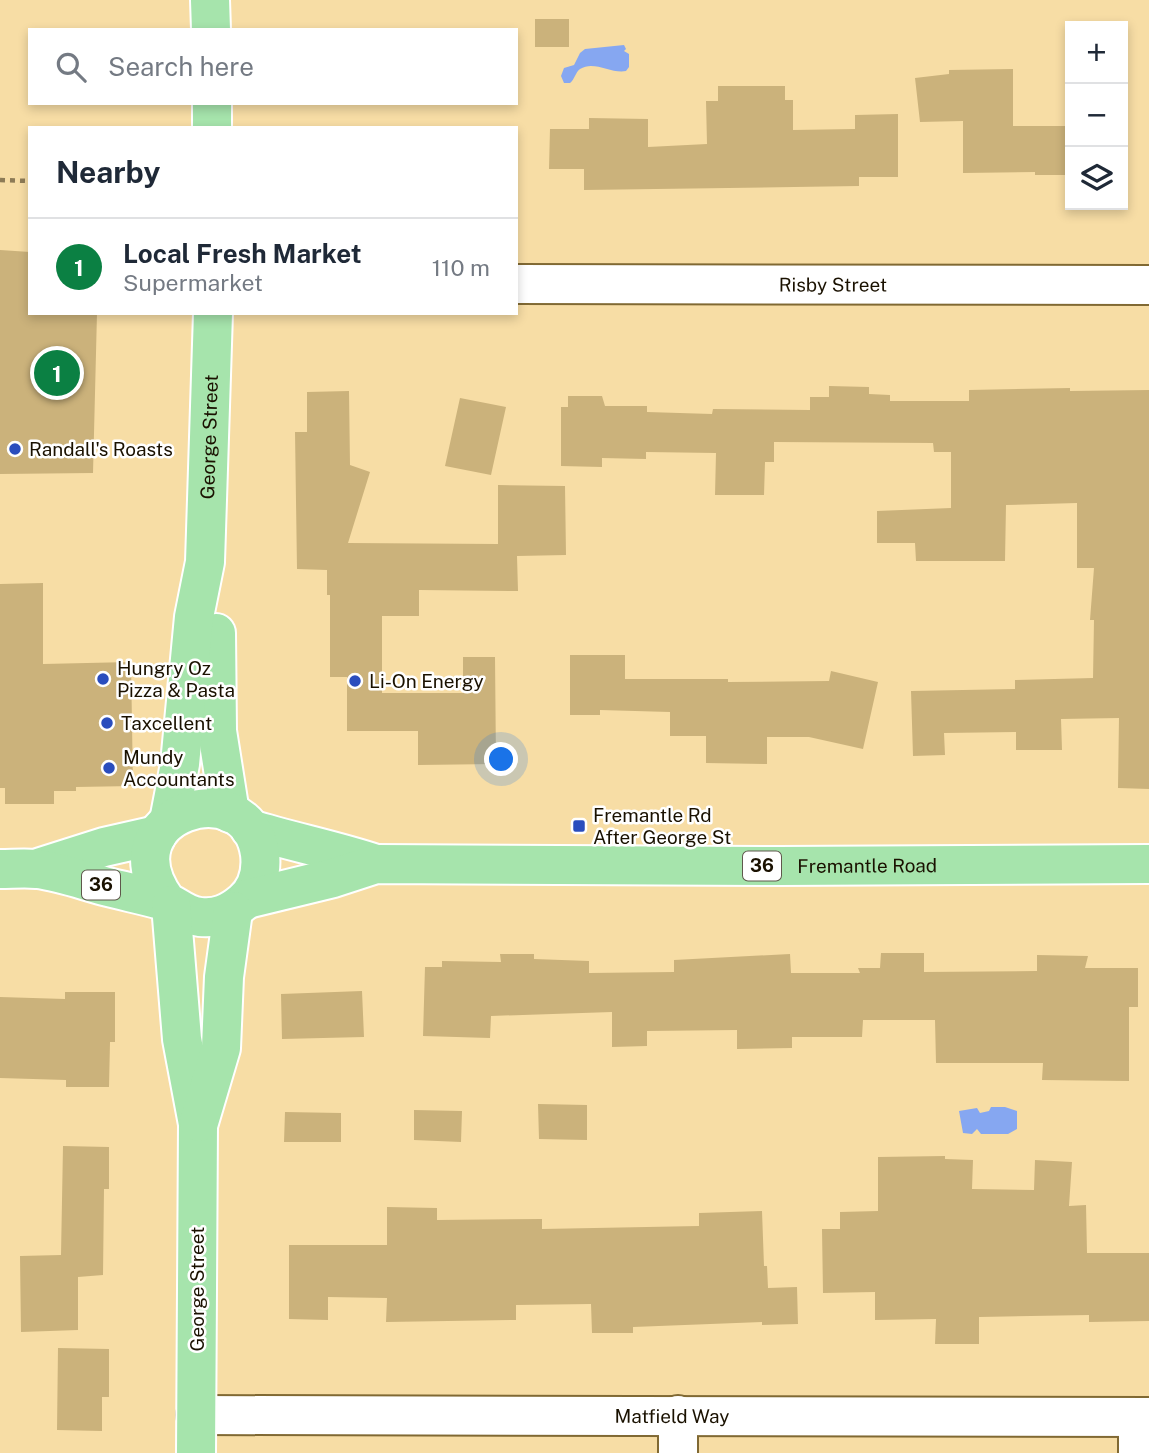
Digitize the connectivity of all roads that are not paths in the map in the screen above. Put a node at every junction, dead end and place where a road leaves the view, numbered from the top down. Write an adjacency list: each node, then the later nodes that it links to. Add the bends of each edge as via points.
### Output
1 (210, 0): 2 (main road)
2 (211, 28)
3 (212, 105): 4 (main road)
4 (212, 126)
5 (518, 284): 6 (street, Risby Street)
6 (1149, 285)
7 (213, 315): 8 (main road, George Street)
8 (205, 562): 9 (main road, George Street, via 216,617 218,731); 10 (main road, George Street, via 194,617 180,764)
9 (240, 821): 10 (main road, via 219,808 201,807 184,811); 11 (main road, Fremantle Road / 36, via 305,846 332,849); 15 (main road, via 259,846 261,864 257,883)
10 (163, 828): 13 (main road, 36); 14 (main road, via 151,851 150,869 155,886)
11 (376, 864): 12 (main road, Fremantle Road / 36); 15 (main road, Fremantle Road / 36)
12 (1149, 864)
13 (18, 869): 14 (main road, 36, via 79,877)
14 (169, 903): 15 (main road, via 197,917 215,917); 16 (main road, George Street, via 182,1039)
15 (240, 905): 16 (main road, George Street, via 224,977 221,1048)
16 (198, 1125): 17 (main road, George Street)
17 (197, 1415): 18 (street, Matfield Way); 20 (main road, George Street)
18 (678, 1415): 19 (street, Matfield Way); 21 (street)
19 (1142, 1429)
20 (196, 1453)
21 (678, 1453)

